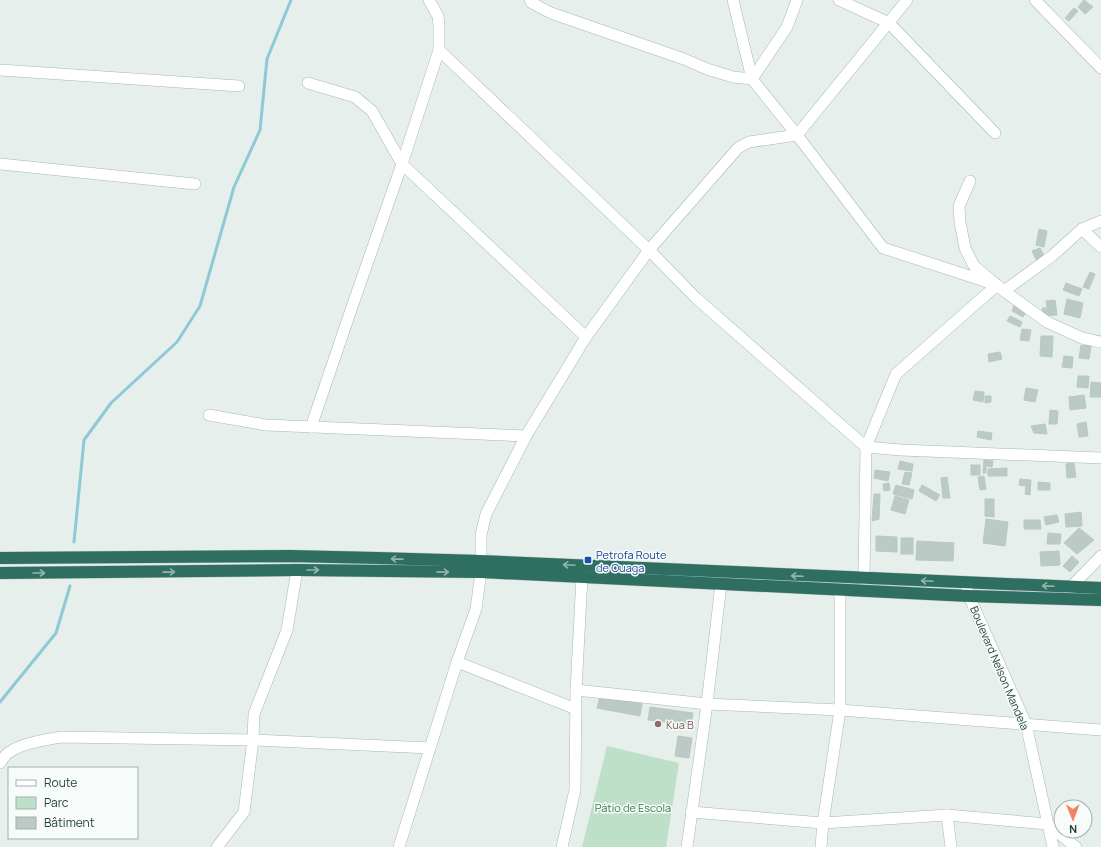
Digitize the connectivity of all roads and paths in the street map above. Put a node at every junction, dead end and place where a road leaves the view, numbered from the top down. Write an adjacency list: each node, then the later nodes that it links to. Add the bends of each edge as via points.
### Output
1 (429, 0): 9 (street, via 438,16)
2 (530, 0): 12 (street, via 551,13 707,69 733,77)
3 (733, 0): 12 (street)
4 (797, 0): 12 (street, via 787,27)
5 (839, 0): 8 (street)
6 (907, 0): 8 (street)
7 (1035, 0): 10 (street)
8 (889, 23): 15 (street); 16 (street)
9 (439, 50): 18 (street); 24 (street)
10 (1101, 68)
11 (0, 70): 14 (street)
12 (752, 79): 16 (street)
13 (308, 83): 18 (street, via 355,97 372,111)
14 (239, 86)
15 (995, 133)
16 (797, 135): 24 (street, via 749,142 738,148); 25 (street, via 883,248)
17 (0, 164): 20 (street)
18 (402, 164): 26 (street); 29 (street)
19 (970, 181): 25 (street, via 959,206 965,248 974,266)
20 (195, 184)
21 (1101, 221): 22 (street)
22 (1082, 229): 23 (street); 25 (street, via 1052,256)
23 (1101, 246)
24 (649, 250): 26 (street); 31 (street, via 696,298)
25 (1000, 288): 27 (street, via 1047,322 1082,338); 31 (street, via 896,374)
26 (586, 337): 30 (street)
27 (1101, 342)
28 (209, 415): 29 (street, via 266,426)
29 (311, 427): 30 (street)
30 (526, 436): 35 (street, via 486,514 481,536)
31 (866, 447): 32 (street); 40 (street)
32 (1101, 458)
33 (1101, 556): 45 (street)
34 (0, 558): 35 (highway, one-way to 34, via 290,556)
35 (481, 567): 36 (highway, one-way to 35); 37 (highway); 48 (street, via 476,609)
36 (297, 570): 38 (highway, one-way to 36); 55 (street, via 287,630 254,714)
37 (547, 570): 39 (highway); 40 (highway, one-way to 37)
38 (0, 573)
39 (582, 578): 42 (highway); 49 (street)
40 (864, 578): 41 (highway, one-way to 40)
41 (966, 583): 45 (highway, one-way to 41); 46 (street, Boulevard Nelson Mandela)
42 (721, 584): 44 (highway); 50 (street)
43 (1101, 588): 45 (highway)
44 (840, 589): 46 (highway); 52 (street)
45 (1070, 593): 46 (highway); 47 (highway)
46 (969, 596): 53 (street, Boulevard Nelson Mandela)
47 (1101, 600)
48 (457, 662): 51 (street); 56 (street)
49 (576, 690): 50 (street); 51 (street)
50 (707, 704): 52 (street); 58 (street)
51 (576, 709): 64 (street, via 575,790)
52 (840, 710): 53 (street); 60 (street)
53 (1026, 724): 54 (street); 61 (street, Boulevard Nelson Mandela)
54 (1101, 730)
55 (253, 740): 56 (street); 57 (street, via 61,738 42,740 18,748 7,753); 62 (street, via 244,812)
56 (430, 748): 63 (street)
57 (0, 763)
58 (691, 812): 60 (street); 65 (street)
59 (947, 815): 60 (street); 61 (street); 67 (street)
60 (823, 823): 66 (street)
61 (1048, 824): 68 (street, Boulevard Nelson Mandela); 69 (street)
62 (218, 847)
63 (399, 847)
64 (562, 847)
65 (687, 847)
66 (821, 847)
67 (952, 847)
68 (1053, 847)
69 (1076, 847)

